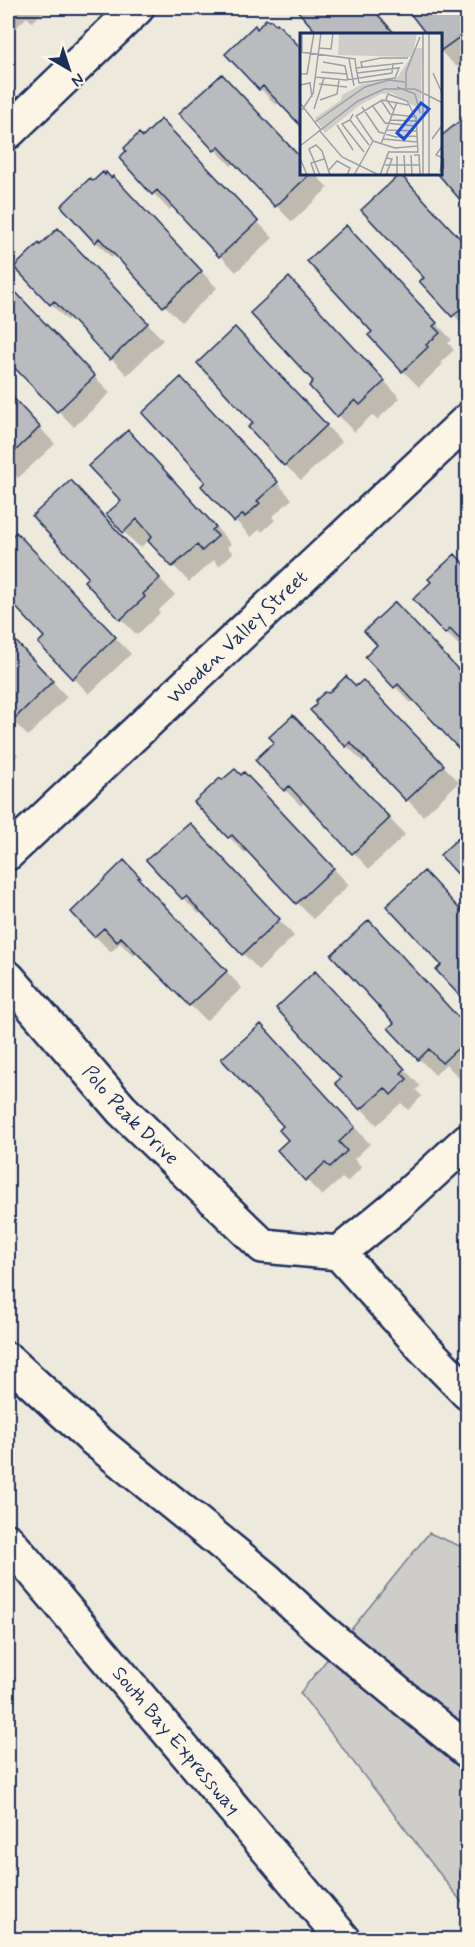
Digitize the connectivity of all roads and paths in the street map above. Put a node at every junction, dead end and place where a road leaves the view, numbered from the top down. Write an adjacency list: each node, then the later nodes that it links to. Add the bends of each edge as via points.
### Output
1 (137, 8): 2 (main road)
2 (8, 132)
3 (468, 420): 4 (main road, Wooden Valley Street)
4 (8, 853)
5 (8, 978): 7 (main road, Polo Peak Drive, via 122,1110 263,1246)
6 (468, 1140): 7 (main road)
7 (339, 1253): 9 (main road)
8 (8, 1360): 11 (main road, via 90,1436)
9 (468, 1393)
10 (8, 1541): 12 (main road, South Bay Expressway)
11 (468, 1750)
12 (344, 1940)

